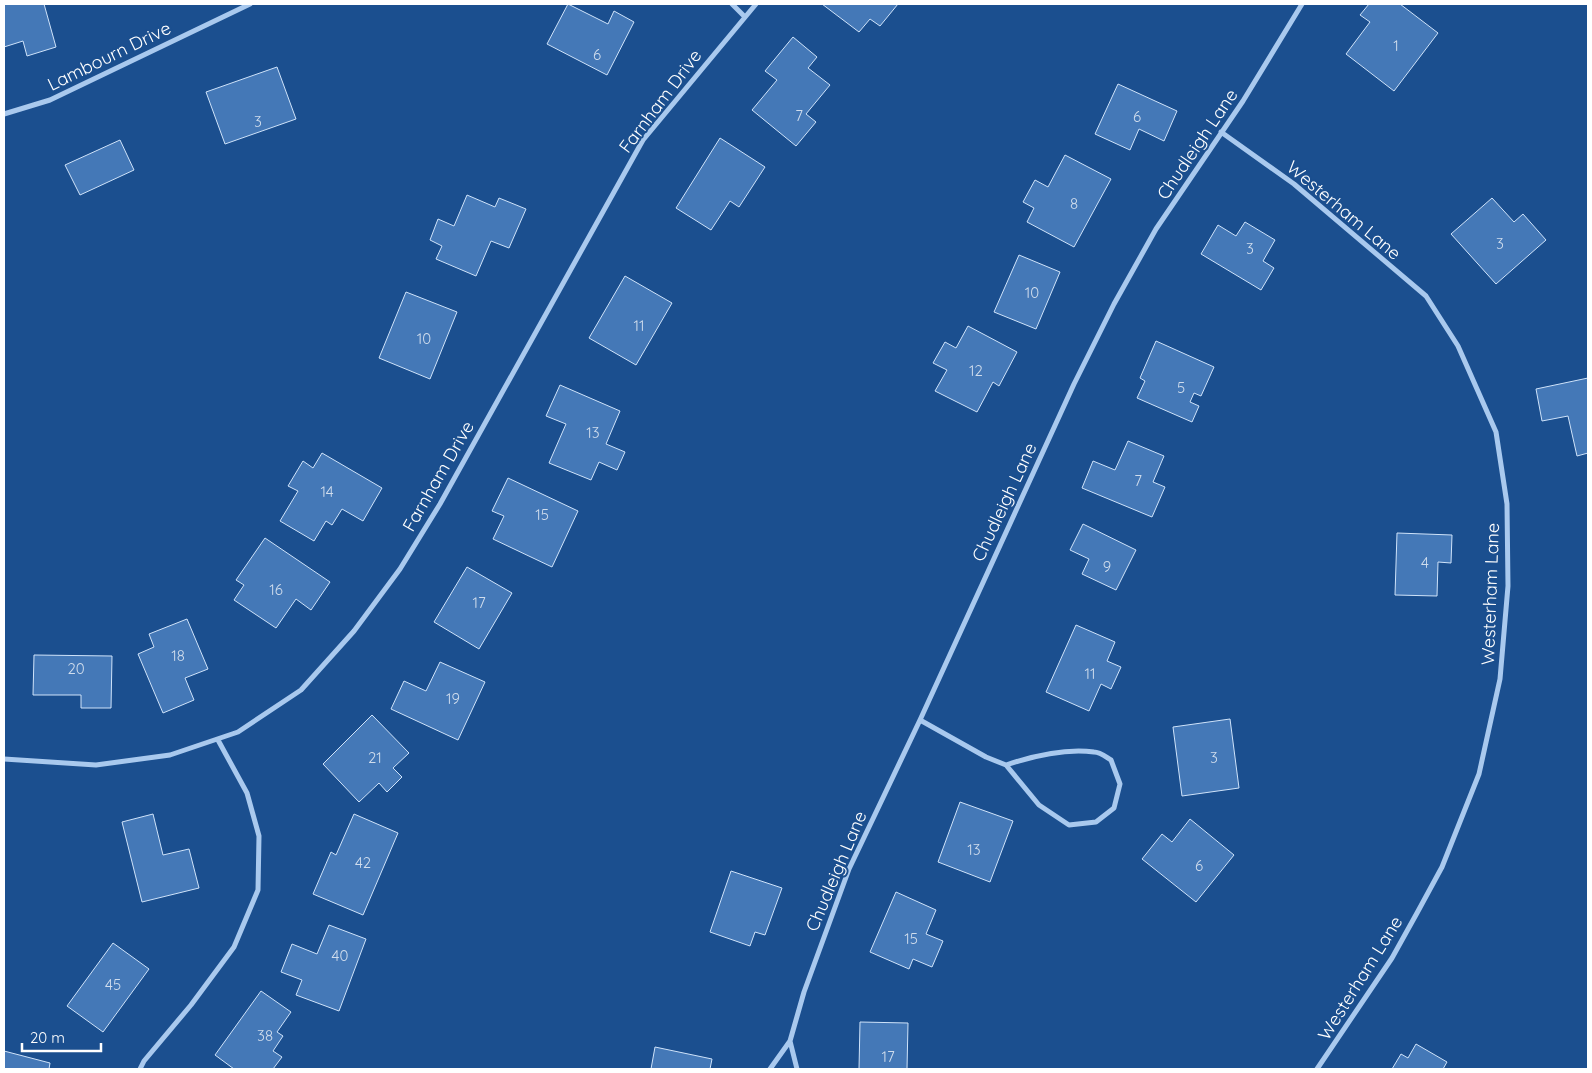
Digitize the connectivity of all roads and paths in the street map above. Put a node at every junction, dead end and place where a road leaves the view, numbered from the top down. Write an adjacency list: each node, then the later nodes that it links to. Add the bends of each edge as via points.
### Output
1 (250, 4): 6 (street, Lambourn Drive, via 50,100)
2 (732, 4): 5 (street)
3 (756, 4): 5 (street, Farnham Drive)
4 (1302, 4): 7 (street, Chudleigh Lane)
5 (745, 17): 9 (street, Farnham Drive, via 643,140 440,504 366,616 301,690 238,732)
6 (4, 114)
7 (1221, 132): 8 (street, Chudleigh Lane, via 1156,229 1114,304); 16 (street, Westerham Lane, via 1294,184 1426,296 1458,346 1496,432 1507,504 1508,586 1500,678 1478,774 1442,867 1392,958)
8 (920, 720): 11 (street); 12 (street, Chudleigh Lane, via 849,868 804,992)
9 (218, 740): 10 (street, Farnham Drive, via 170,755 96,765); 13 (street, via 247,793 259,836 258,890 234,947)
10 (4, 759)
11 (1006, 765): 11 (street, via 1039,805 1069,825 1096,822 1114,808 1120,784 1112,760 1096,752 1032,756)
12 (790, 1041): 14 (street, Chudleigh Lane); 15 (street, Chudleigh Lane)
13 (140, 1069)
14 (770, 1069)
15 (797, 1069)
16 (1317, 1069)

